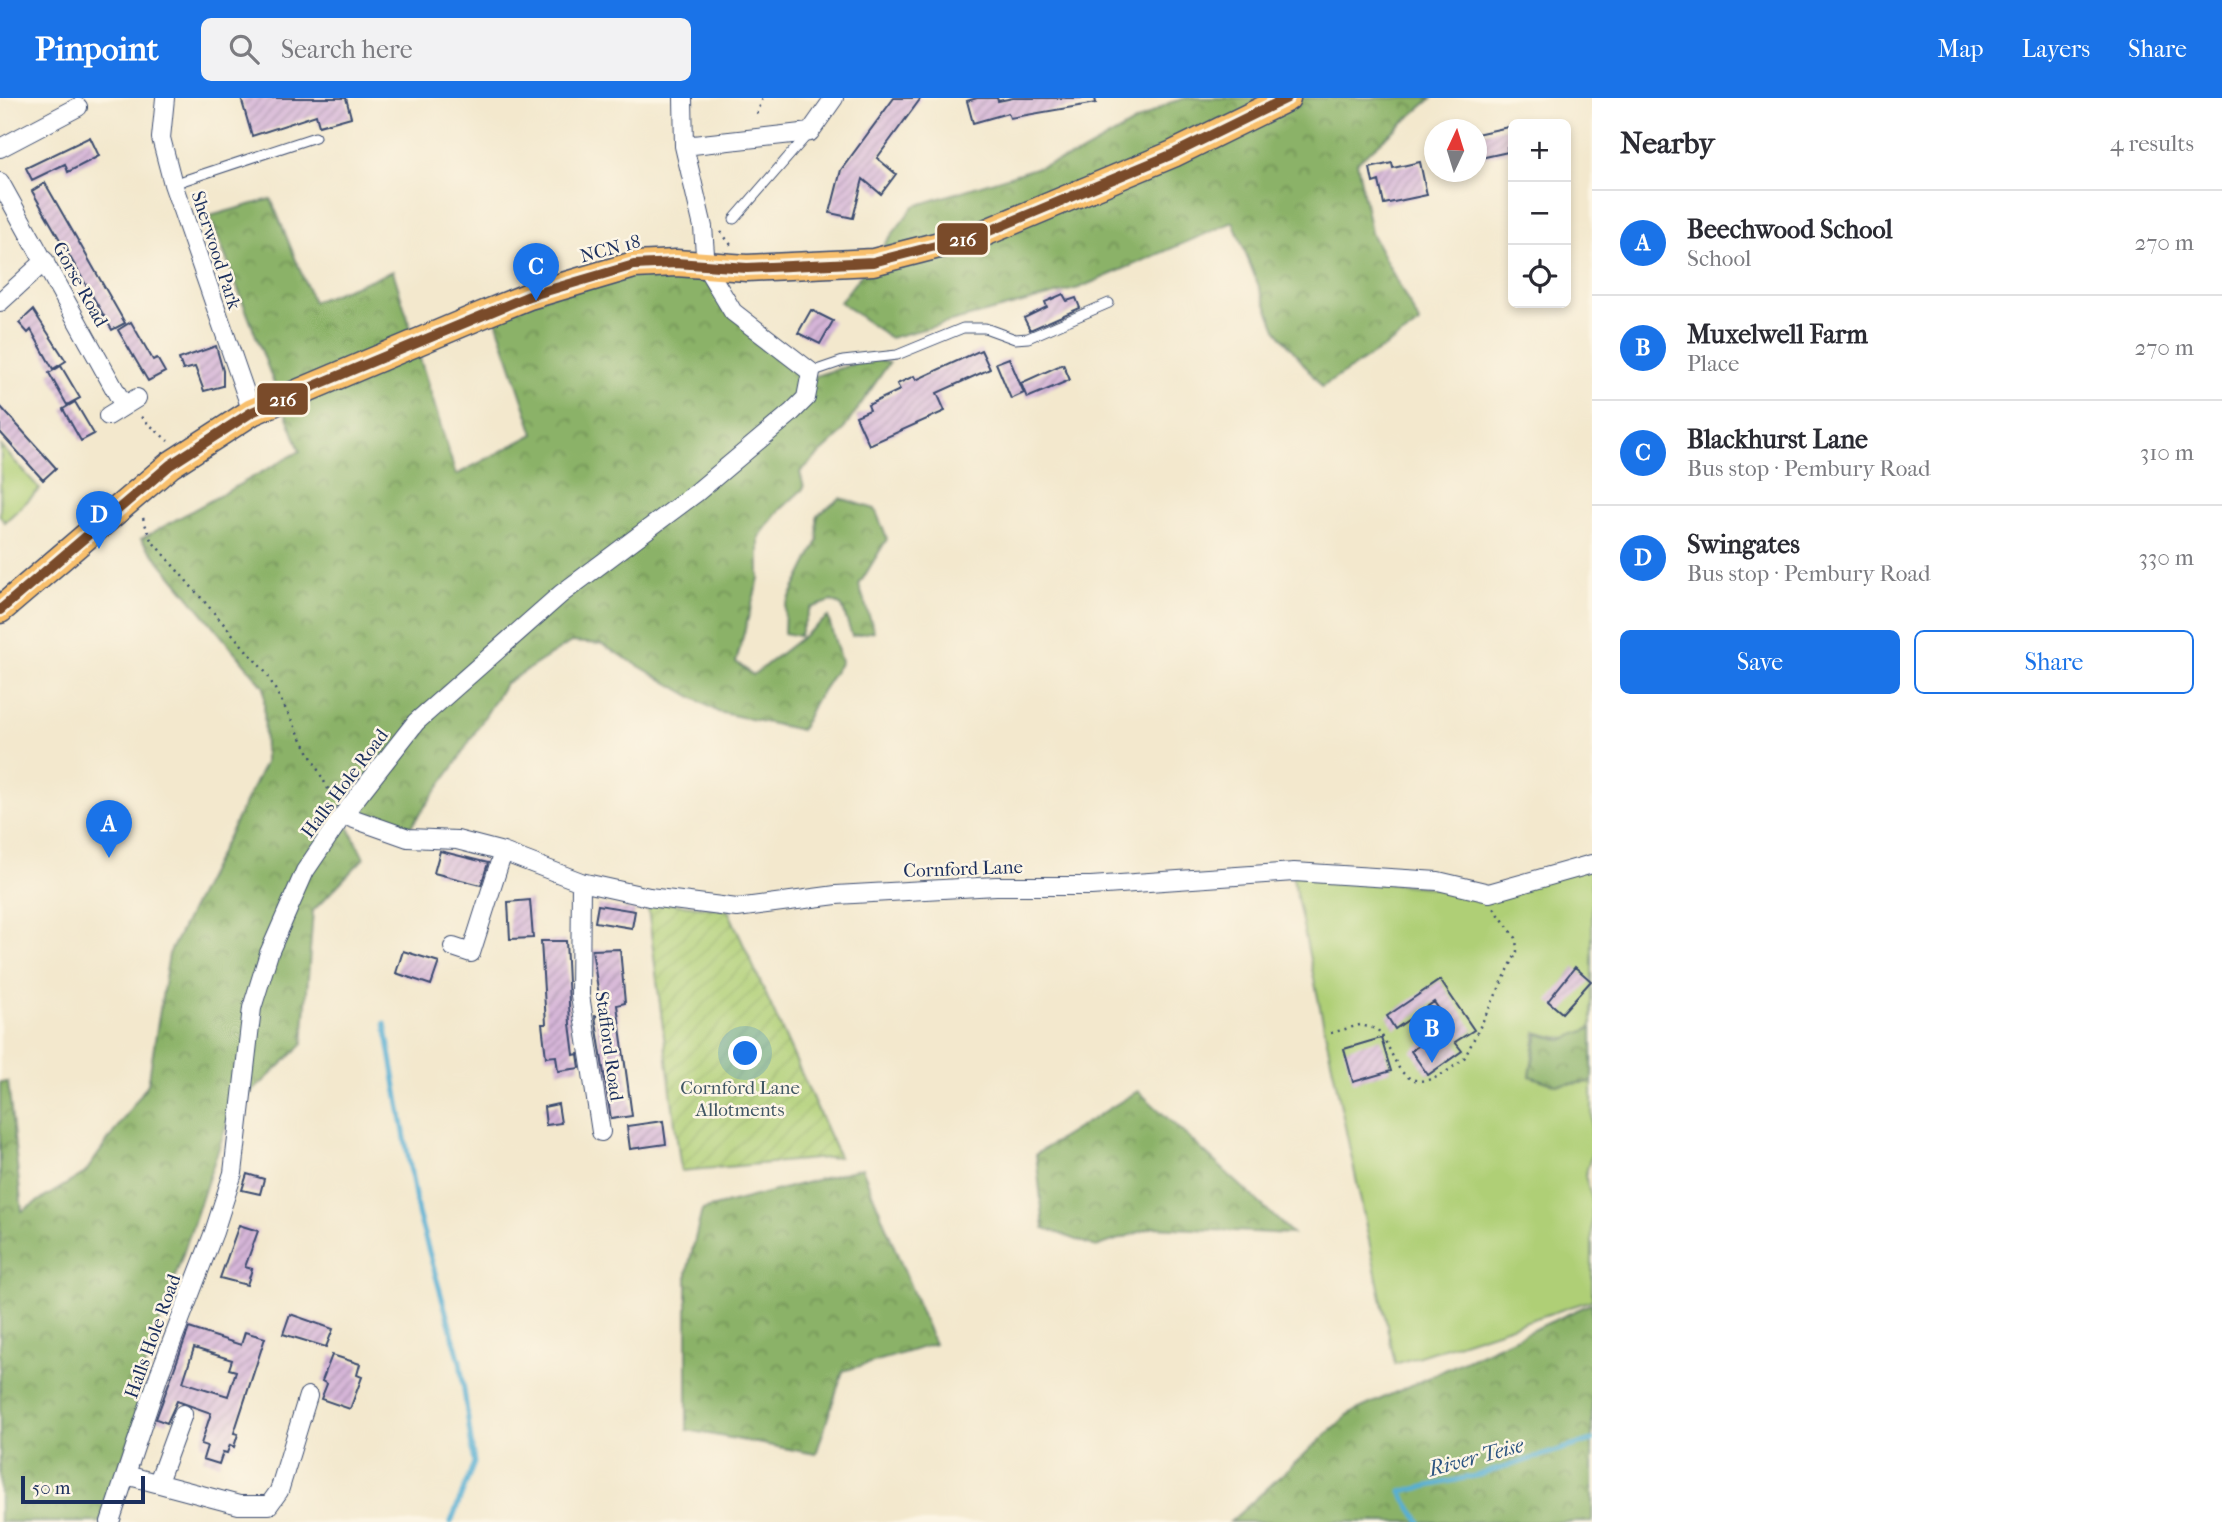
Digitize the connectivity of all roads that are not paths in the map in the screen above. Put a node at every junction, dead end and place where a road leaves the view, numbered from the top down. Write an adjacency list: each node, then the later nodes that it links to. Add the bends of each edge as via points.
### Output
1 (165, 98): 11 (street, Sherwood Park, via 161,138)
2 (682, 98): 8 (street)
3 (834, 98): 6 (street)
4 (1287, 98): 14 (main road, via 1173,154 982,234 873,262)
5 (78, 107): 9 (street)
6 (810, 132): 8 (street); 12 (lane)
7 (315, 136): 11 (lane)
8 (684, 146): 14 (street)
9 (0, 148)
10 (0, 183): 13 (street, Gorse Road)
11 (173, 184): 18 (street, Sherwood Park)
12 (734, 219)
13 (45, 261): 15 (street); 19 (street, Gorse Road, via 130,402)
14 (706, 267): 17 (street, via 733,312); 18 (main road, via 634,265 529,296)
15 (0, 302)
16 (1109, 303): 17 (lane, via 1028,338 963,328 897,355 844,361)
17 (811, 372): 21 (street, Halls Hole Road, via 806,398 791,413 696,493 561,594 416,722)
18 (251, 412): 20 (main road, via 170,465)
19 (108, 416)
20 (0, 610)
21 (343, 815): 22 (street, Cornford Lane, via 408,838 457,839); 29 (street, Halls Hole Road, via 305,871 269,953 252,1008 233,1173)
22 (503, 852): 24 (street, Cornford Lane); 25 (street, via 471,953)
23 (1592, 863): 24 (street, Cornford Lane, via 1489,893 1438,881 1294,872 1091,886 836,895 737,908)
24 (581, 883): 26 (street, Stafford Road, via 580,995)
25 (453, 947)
26 (601, 1132)
27 (308, 1396): 30 (street, via 279,1491 269,1505 239,1505)
28 (183, 1414): 30 (street)
29 (125, 1475): 30 (street); 31 (street, Halls Hole Road)
30 (158, 1482)
31 (110, 1522)

